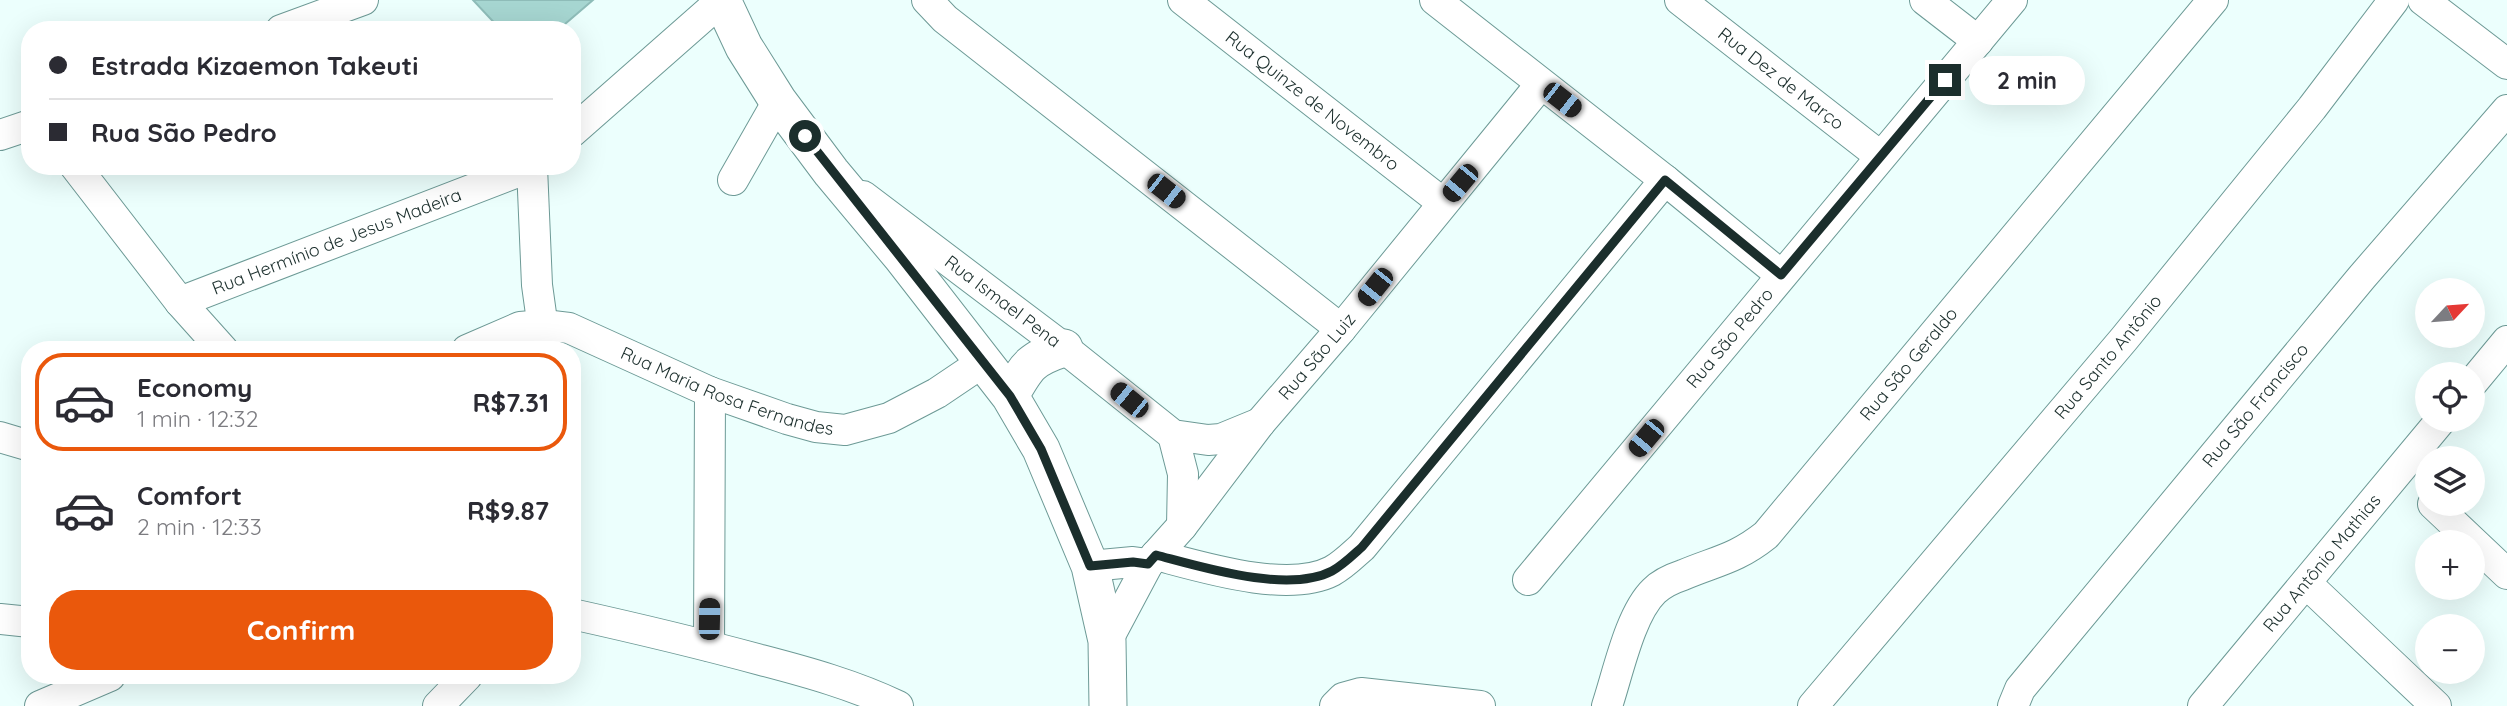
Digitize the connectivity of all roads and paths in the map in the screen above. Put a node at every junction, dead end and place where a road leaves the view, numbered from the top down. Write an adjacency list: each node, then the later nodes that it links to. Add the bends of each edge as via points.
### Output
1 (363, 0): 13 (street)
2 (722, 0): 18 (main road, via 744,47); 20 (street)
3 (927, 0): 33 (street, via 945,19)
4 (1183, 0): 30 (street, Rua Quinze de Novembro)
5 (1435, 0): 17 (street)
6 (1680, 0): 23 (street, Rua Dez de Março)
7 (1925, 0): 14 (street)
8 (2012, 0): 14 (street, Rua São Pedro)
9 (2213, 0): 71 (street, Rua São Geraldo, via 1766,535 1729,559 1655,589 1638,611)
10 (2394, 0): 72 (street, Rua Santo Antônio, via 2124,339)
11 (2423, 0): 16 (street)
12 (2448, 0): 15 (street)
13 (306, 21)
14 (1978, 41): 23 (street, Rua São Pedro)
15 (2507, 45)
16 (2507, 64)
17 (1541, 84): 29 (street); 30 (street, Rua São Luiz)
18 (778, 101): 24 (main road); 28 (street)
19 (2507, 110): 73 (street, Rua São Francisco, via 2020,689)
20 (581, 124)
21 (21, 128): 22 (street)
22 (0, 135)
23 (1880, 156): 31 (street, Rua São Pedro)
24 (831, 172): 37 (street, Rua Ismael Pena); 39 (main road)
25 (82, 175): 32 (street)
26 (511, 175): 32 (street, Rua Hermínio de Jesus Madeira)
27 (532, 175): 34 (street, via 537,285)
28 (733, 180)
29 (1665, 180): 31 (street); 52 (street, via 1349,559 1312,578 1280,579)
30 (1443, 202): 33 (street, Rua São Luiz)
31 (1781, 275): 55 (street, Rua São Pedro)
32 (180, 302): 35 (street)
33 (1342, 329): 43 (street, Rua São Luiz)
34 (545, 338): 36 (street, Rua Maria Rosa Fernandes, via 520,327); 41 (street, Rua Maria Rosa Fernandes, via 569,328)
35 (215, 341)
36 (488, 341)
37 (1064, 348): 42 (main road, via 1027,366); 45 (street, Rua Ismael Pena)
38 (2504, 352): 40 (street)
39 (983, 362): 41 (street, Rua Maria Rosa Fernandes, via 889,418 845,430 816,428); 42 (main road)
40 (2485, 370)
41 (710, 392): 61 (street)
42 (1010, 396): 53 (main road, via 1041,449)
43 (1260, 423): 45 (street, via 1221,439); 51 (street, Rua São Luiz)
44 (2431, 432): 48 (street, Rua Antônio Mathias)
45 (1173, 435): 51 (street, via 1183,474)
46 (0, 437): 47 (street)
47 (21, 443)
48 (2398, 471): 49 (street); 56 (street, Rua Antônio Mathias)
49 (2415, 487)
50 (2446, 516): 54 (street)
51 (1182, 527): 52 (street, Rua São Luiz)
52 (1152, 559): 53 (street); 60 (street, Rua São Luiz)
53 (1090, 566): 60 (main road)
54 (2507, 574)
55 (1528, 580)
56 (2306, 583): 64 (street, Rua Antônio Mathias); 74 (street)
57 (581, 616): 61 (street)
58 (0, 619): 59 (street)
59 (21, 621)
60 (1107, 641): 68 (main road)
61 (709, 646): 67 (street, via 809,673)
62 (91, 684): 65 (street)
63 (459, 684): 66 (street)
64 (2208, 704)
65 (40, 706)
66 (438, 706)
67 (898, 706)
68 (1108, 706)
69 (1335, 706): 70 (street, via 1343,698 1361,694)
70 (1480, 706)
71 (1608, 706)
72 (1814, 706)
73 (2013, 706)
74 (2436, 706)

